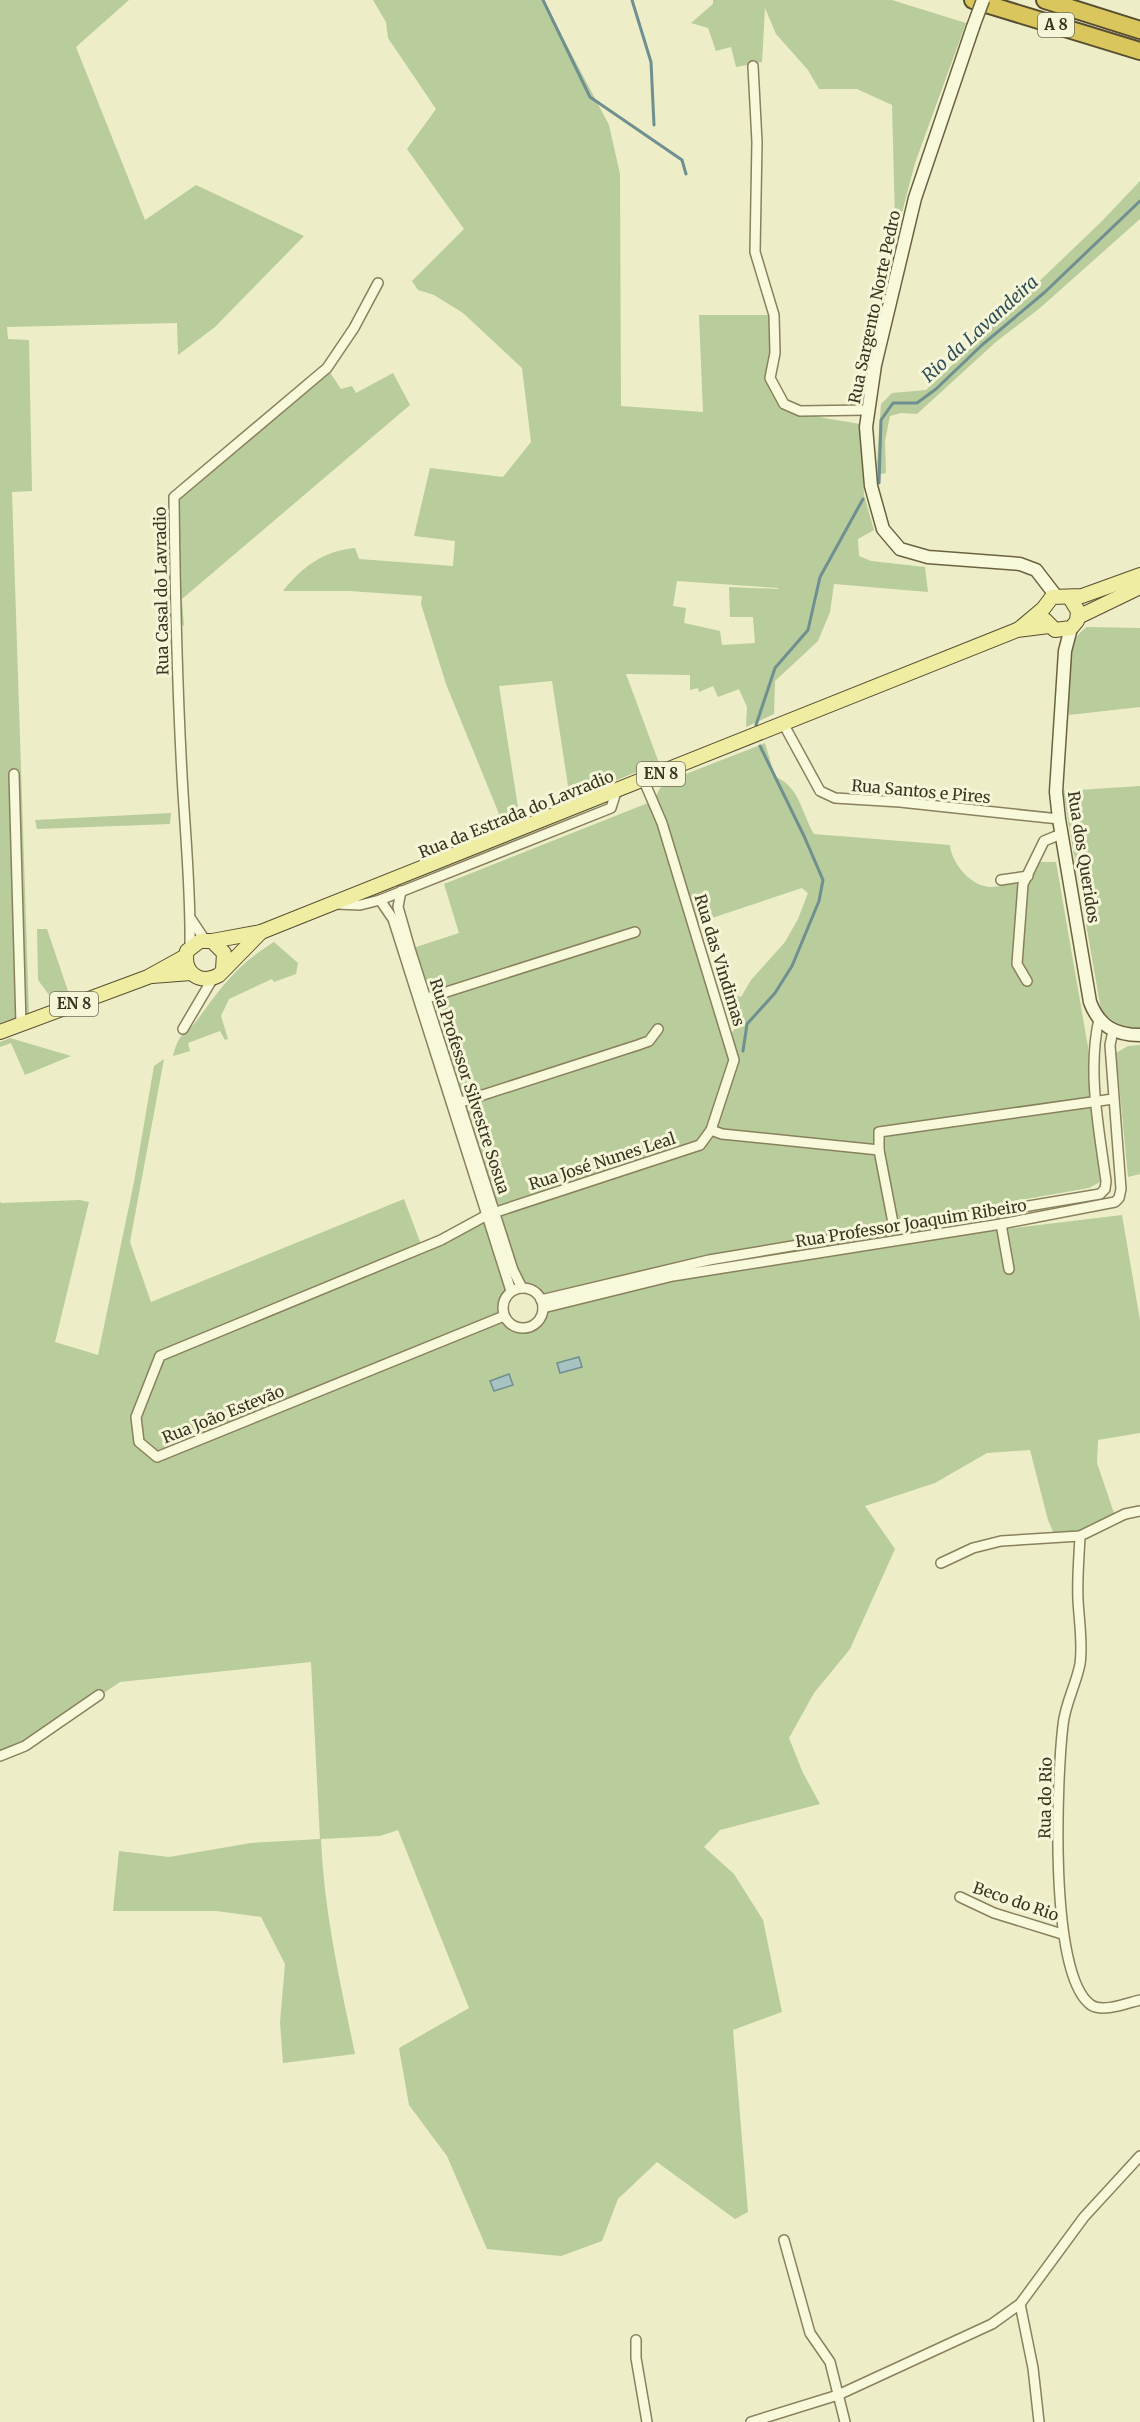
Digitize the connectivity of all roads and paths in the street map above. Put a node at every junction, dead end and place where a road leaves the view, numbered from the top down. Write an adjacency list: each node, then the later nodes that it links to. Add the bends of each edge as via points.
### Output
1 (973, 0): 5 (highway, A 8)
2 (983, 0): 8 (street, Rua Sargento Norte Pedro, bridge, via 915,198)
3 (1045, 0): 4 (highway, A 8)
4 (1140, 30)
5 (1140, 51)
6 (753, 66): 8 (street, via 757,142 755,252 774,315 775,353 770,378 784,404 800,411)
7 (378, 283): 27 (street, Rua Casal do Lavradio, via 327,368 174,497 177,682)
8 (867, 410): 11 (street, Rua Sargento Norte Pedro, via 873,495 883,529 894,545 917,555 1020,564 1041,575)
9 (1140, 574): 11 (main road, Rua da Estrada do Lavradio / EN 8)
10 (1140, 587): 12 (main road, Rua da Estrada do Lavradio / EN 8)
11 (1054, 602): 12 (main road, via 1077,606); 13 (main road); 14 (main road, Rua da Estrada do Lavradio / EN 8)
12 (1075, 622): 13 (main road, Rua da Estrada do Lavradio / EN 8); 15 (street, Rua dos Queridos)
13 (1052, 628): 14 (main road, Rua da Estrada do Lavradio / EN 8); 15 (street, Rua dos Queridos)
14 (1017, 630): 16 (main road, Rua da Estrada do Lavradio / EN 8)
15 (1065, 651): 20 (street, Rua dos Queridos, via 1056,778)
16 (784, 726): 18 (main road, Rua da Estrada do Lavradio / EN 8); 20 (street, Rua Santos e Pires, via 820,791 835,798)
17 (14, 774): 39 (street)
18 (644, 781): 19 (main road, Rua da Estrada do Lavradio / EN 8); 50 (street, Rua das Vindimas, via 673,856 734,1060)
19 (616, 792): 24 (street, via 611,807); 26 (main road, Rua da Estrada do Lavradio / EN 8)
20 (1059, 819): 21 (street, Rua dos Queridos)
21 (1061, 834): 22 (street, via 1044,840); 38 (street, Rua dos Queridos, via 1090,1002)
22 (1028, 876): 23 (street); 35 (street, via 1023,884 1017,964)
23 (1001, 880)
24 (401, 891): 25 (street); 36 (street, Rua Professor Silvestre Sosua, via 398,907)
25 (380, 900): 26 (street, via 360,905); 36 (street, Rua Professor Silvestre Sosua, via 393,919)
26 (332, 904): 28 (main road, Rua da Estrada do Lavradio / EN 8)
27 (191, 918): 30 (street); 31 (street, Rua Casal do Lavradio)
28 (261, 932): 30 (main road, Rua da Estrada do Lavradio / EN 8); 32 (main road, Rua da Estrada do Lavradio / EN 8)
29 (635, 932): 36 (street)
30 (209, 940): 31 (main road, EN 8); 32 (main road, via 224,953)
31 (188, 951): 33 (main road); 34 (main road, EN 8)
32 (218, 974): 33 (main road, EN 8); 37 (street)
33 (194, 975): 34 (main road, EN 8); 37 (street)
34 (148, 976): 39 (main road, EN 8)
35 (1027, 981)
36 (422, 999): 47 (street, Rua Professor Silvestre Sosua)
37 (200, 1000): 40 (street)
38 (1099, 1019): 43 (street, Rua dos Queridos); 46 (street, Rua Professor Joaquim Ribeiro, via 1094,1041)
39 (21, 1024): 42 (main road, EN 8)
40 (183, 1029)
41 (658, 1029): 47 (street, via 649,1041)
42 (0, 1032)
43 (1113, 1032): 44 (street); 45 (street, Rua Professor Joaquim Ribeiro)
44 (1140, 1035)
45 (1113, 1099): 46 (street); 48 (street, Rua Professor Joaquim Ribeiro)
46 (1096, 1100): 49 (street, Rua Professor Joaquim Ribeiro); 51 (street, via 879,1132)
47 (456, 1103): 52 (street, Rua Professor Silvestre Sosua)
48 (1116, 1128): 49 (street); 53 (street, Rua Professor Joaquim Ribeiro, via 1121,1189 1115,1202)
49 (1099, 1129): 54 (street, Rua Professor Joaquim Ribeiro, via 1106,1181 1100,1194)
50 (711, 1130): 51 (street); 52 (street, Rua José Nunes Leal, via 700,1145)
51 (879, 1150): 54 (street)
52 (491, 1214): 56 (street, Rua Professor Silvestre Sosua); 57 (street, Rua Professor Silvestre Sosua); 59 (street, Rua João Estevão, via 441,1240 160,1356 136,1417 139,1442 157,1457)
53 (1001, 1224): 55 (street); 58 (street, Rua Professor Joaquim Ribeiro, via 673,1276)
54 (894, 1228): 58 (street, Rua Professor Joaquim Ribeiro, via 709,1260)
55 (1009, 1269)
56 (522, 1288): 57 (street); 58 (street, via 535,1292)
57 (511, 1291): 59 (street, via 503,1303)
58 (542, 1304): 59 (street, via 538,1321 526,1328 513,1326)
59 (504, 1316)
60 (1140, 1511): 61 (street)
61 (1080, 1536): 62 (street, via 1001,1541 973,1548); 66 (street, Rua do Rio, via 1080,1662 1063,1722 1060,1764)
62 (941, 1563)
63 (99, 1695): 64 (street, via 26,1746)
64 (0, 1756)
65 (960, 1897): 66 (street, Beco do Rio, via 994,1913)
66 (1062, 1934): 67 (street, Rua do Rio, via 1074,1975 1085,1999 1094,2007)
67 (1140, 2000)
68 (1140, 2156): 70 (street, via 1084,2217)
69 (784, 2240): 72 (street, via 810,2333 830,2362)
70 (1020, 2304): 72 (street, via 992,2324); 76 (street)
71 (636, 2340): 73 (street)
72 (838, 2395): 74 (street); 75 (street)
73 (647, 2422)
74 (751, 2422)
75 (845, 2422)
76 (1039, 2422)

